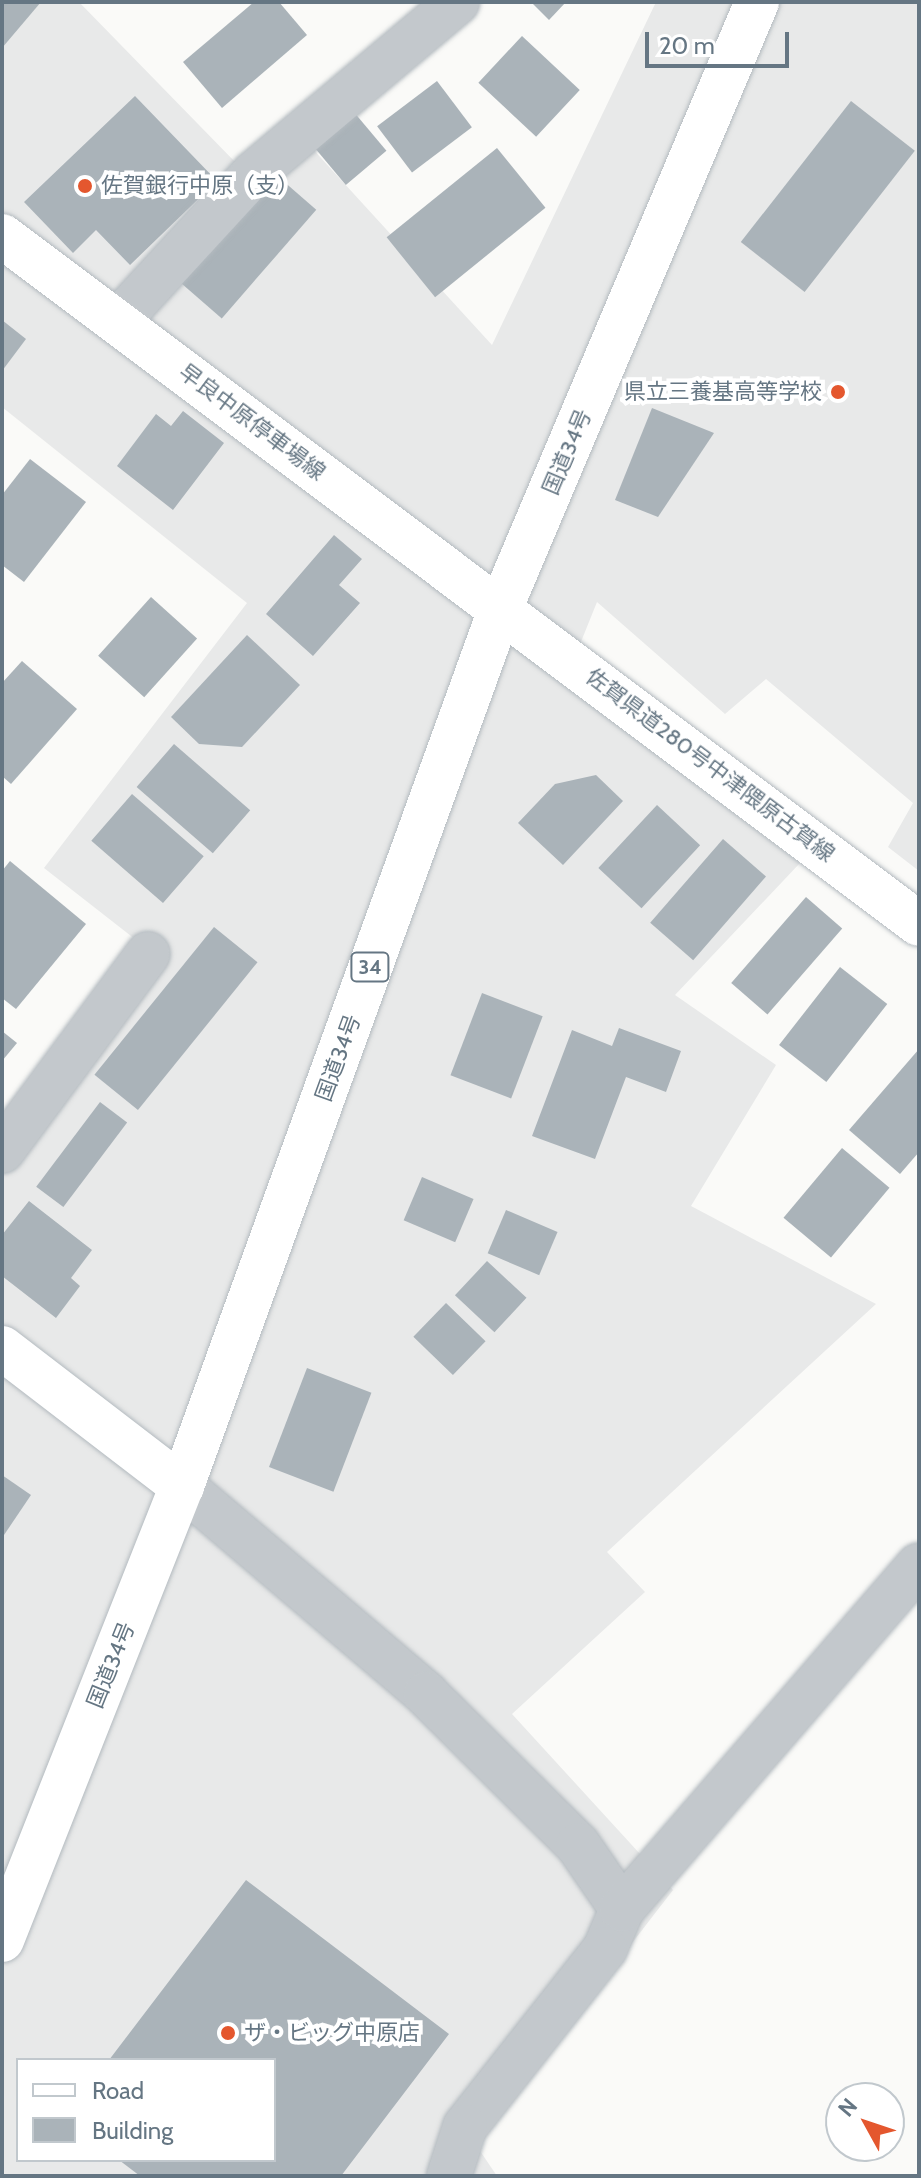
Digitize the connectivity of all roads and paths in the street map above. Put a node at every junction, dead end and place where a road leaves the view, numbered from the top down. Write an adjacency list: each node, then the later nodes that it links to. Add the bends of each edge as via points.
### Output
1 (457, 2): 4 (street, via 253,174)
2 (757, 2): 5 (main road, 国道34号 / 34)
3 (2, 236): 4 (main road, 早良中原停車場線)
4 (117, 322): 5 (main road, 早良中原停車場線)
5 (501, 607): 6 (main road, 佐賀県道280号中津隈原古賀線); 10 (main road, 国道34号 / 34)
6 (919, 924)
7 (148, 954): 8 (street)
8 (2, 1151)
9 (2, 1348): 10 (main road)
10 (182, 1486): 12 (street, via 426,1694 578,1845); 13 (main road, 国道34号 / 34)
11 (919, 1565): 12 (street)
12 (622, 1909): 14 (street, via 605,1949 465,2127)
13 (2, 1940)
14 (449, 2176)

